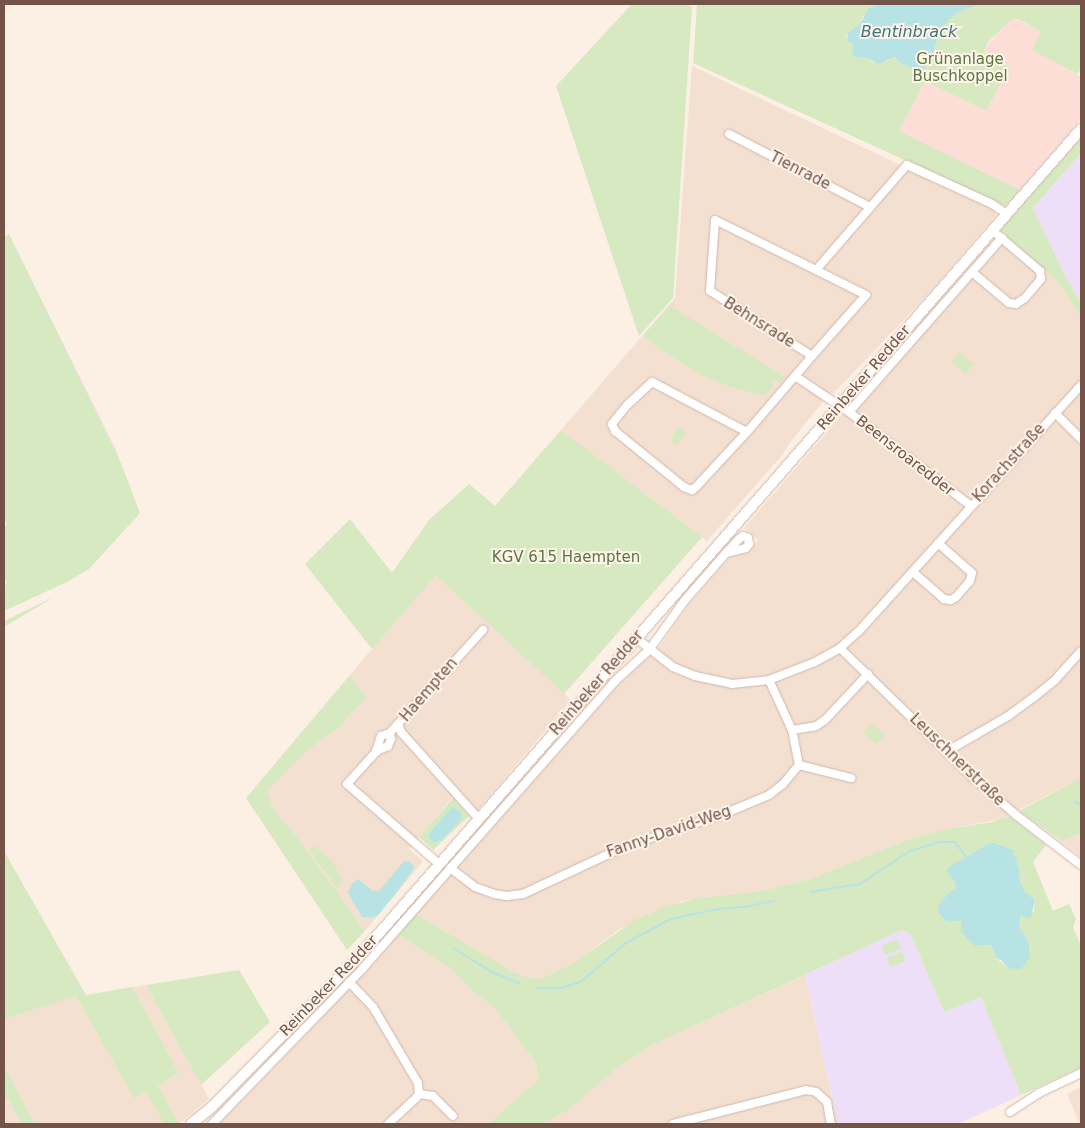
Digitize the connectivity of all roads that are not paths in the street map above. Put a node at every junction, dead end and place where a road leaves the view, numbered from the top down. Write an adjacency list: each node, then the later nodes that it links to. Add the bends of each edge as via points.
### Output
1 (1081, 129): 4 (main road, Reinbeker Redder)
2 (729, 134): 3 (street, Tienrade)
3 (870, 207): 4 (street, via 907,165); 7 (street)
4 (1008, 214): 5 (main road, Reinbeker Redder)
5 (993, 231): 6 (street); 12 (main road, Reinbeker Redder)
6 (1002, 238): 8 (street, Reinbeker Redder); 8 (street, via 1040,271 1041,278 1025,298 1016,304 1009,303)
7 (816, 270): 9 (street, Behnsrade, via 866,295); 9 (street, Behnsrade, via 715,220 710,292)
8 (972, 272): 13 (street, Reinbeker Redder)
9 (812, 356): 10 (street, Behnsrade)
10 (795, 376): 12 (street); 15 (street, Behnsrade)
11 (1081, 385): 14 (street, Korachstraße)
12 (839, 406): 13 (street, Beensroaredder); 22 (main road, Reinbeker Redder)
13 (849, 412): 17 (street, Beensroaredder)
14 (1055, 413): 16 (street); 17 (street, Korachstraße)
15 (747, 432): 15 (street, Behnsrade, via 696,488 690,490 615,431 612,424 652,382)
16 (1081, 439)
17 (971, 506): 18 (street, Korachstraße)
18 (938, 543): 20 (street, Korachstraße); 20 (street, via 971,570 971,578 960,592 954,598 944,599)
19 (726, 553): 24 (street, Reinbeker Redder, via 685,600)
20 (912, 572): 23 (street, Korachstraße)
21 (483, 630): 28 (street, Haempten)
22 (636, 638): 24 (street, Korachstraße); 33 (main road, Reinbeker Redder)
23 (840, 648): 26 (street, Leuschnerstraße); 27 (street, Korachstraße, via 812,664)
24 (649, 650): 27 (street, Korachstraße, via 673,667 712,681 732,684); 36 (street, Reinbeker Redder, via 616,680)
25 (1081, 651): 30 (street, via 1055,680 1008,716)
26 (868, 674): 29 (street, via 825,720 816,726); 30 (street, Leuschnerstraße)
27 (769, 680): 29 (street)
28 (398, 724): 33 (street, Haempten, via 401,732); 34 (street, via 388,735 391,743 376,752 347,784)
29 (792, 730): 31 (street)
30 (946, 752): 35 (street, Leuschnerstraße, via 1016,815)
31 (799, 765): 32 (street); 36 (street, Fanny-David-Weg, via 769,795 726,813 612,851 523,894 494,894 475,887)
32 (852, 778)
33 (479, 819): 34 (main road, Reinbeker Redder)
34 (440, 864): 42 (main road, Reinbeker Redder, via 355,961)
35 (1081, 865)
36 (450, 868): 37 (street, Reinbeker Redder)
37 (349, 982): 39 (street, via 373,1007 387,1028 418,1083); 43 (street, Reinbeker Redder)
38 (1081, 1073): 40 (street, via 1039,1093)
39 (419, 1094): 41 (street, via 438,1099); 44 (street)
40 (1010, 1112)
41 (452, 1116)
42 (191, 1124)
43 (212, 1124)
44 (388, 1124)
45 (673, 1124): 46 (street, via 806,1090 816,1092 826,1102)
46 (831, 1124)

